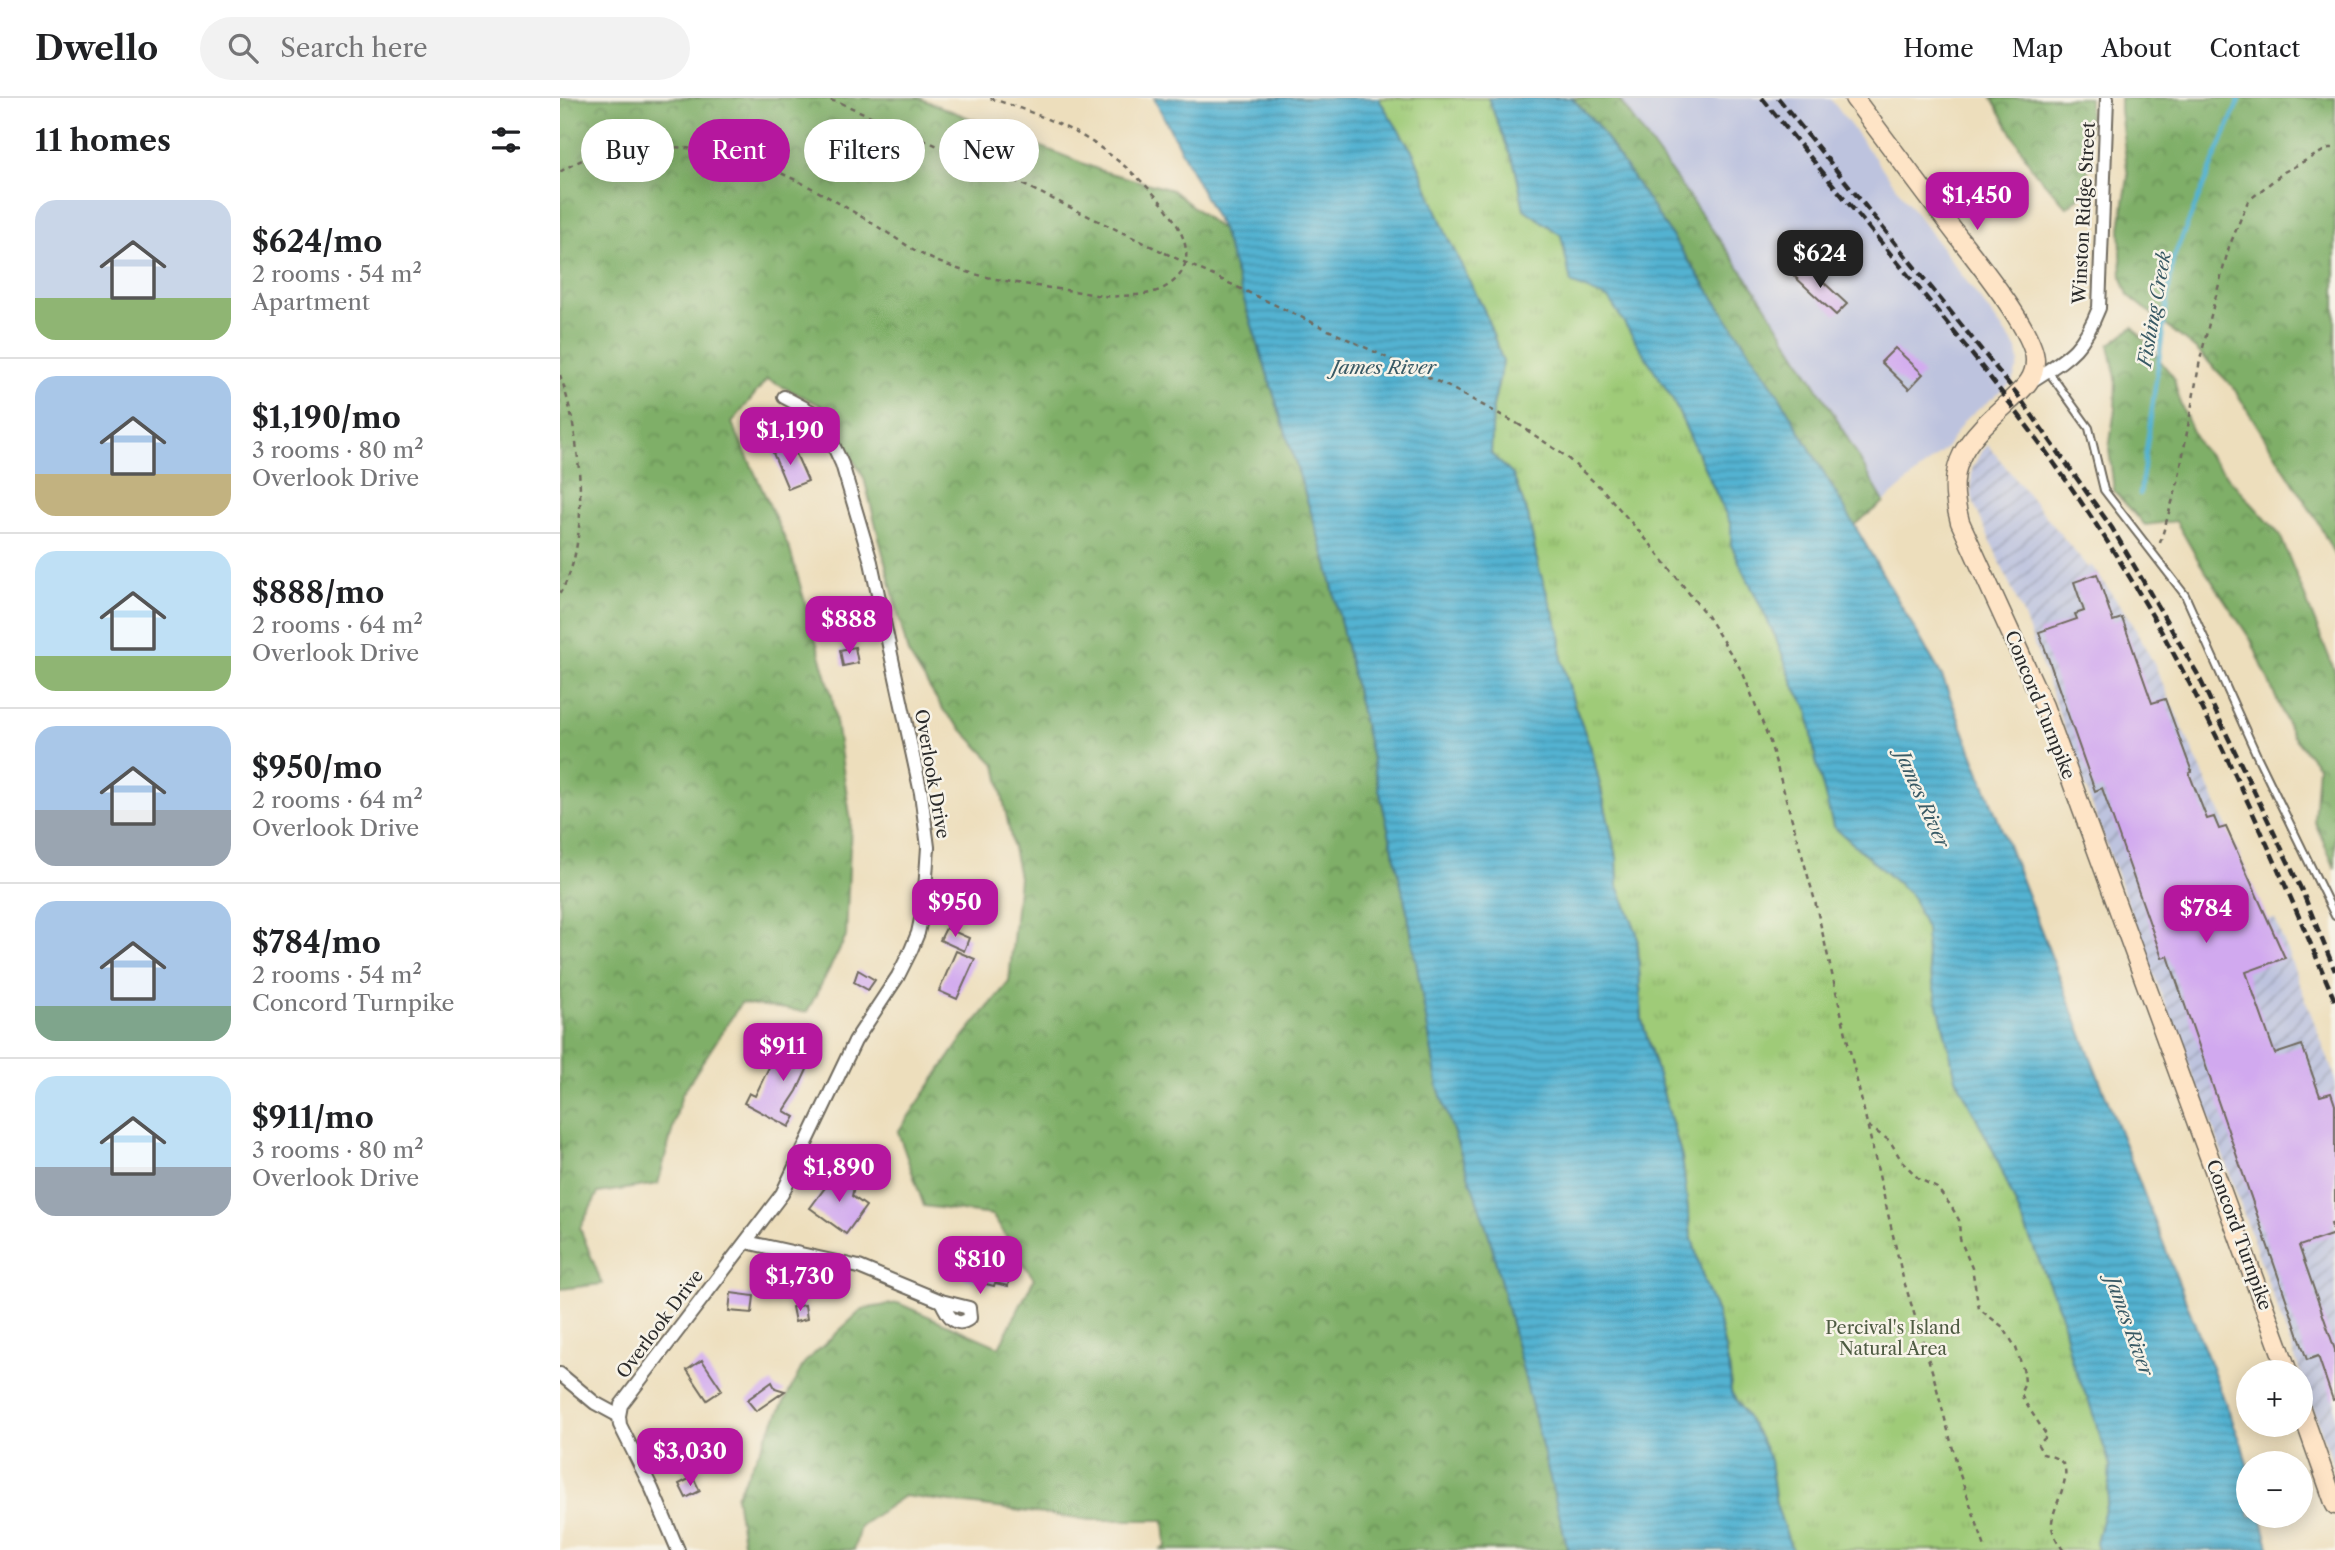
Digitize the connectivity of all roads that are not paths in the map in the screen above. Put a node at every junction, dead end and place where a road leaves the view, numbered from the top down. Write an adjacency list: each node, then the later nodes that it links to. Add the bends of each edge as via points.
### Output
1 (1854, 98): 4 (street, via 2013,312 2035,352)
2 (2107, 98): 3 (street, Winston Ridge Street, via 2099,309 2073,354)
3 (2048, 370): 4 (street, Winston Ridge Street); 6 (lane, via 2089,428 2104,490 2185,595)
4 (2030, 382): 9 (street, Concord Turnpike, via 1967,444 1956,469 1954,498 1960,522 2043,706)
5 (785, 397): 7 (street, Overlook Drive, via 814,413 842,464 871,562 921,793 927,876 911,950 855,1041 789,1181)
6 (2335, 916)
7 (746, 1242): 8 (street, via 859,1267); 11 (street, Overlook Drive, via 628,1395)
8 (941, 1301)
9 (2284, 1360)
10 (560, 1374): 11 (street, via 594,1403)
11 (619, 1416): 14 (street)
12 (2311, 1437): 13 (street)
13 (2335, 1505)
14 (678, 1550)

